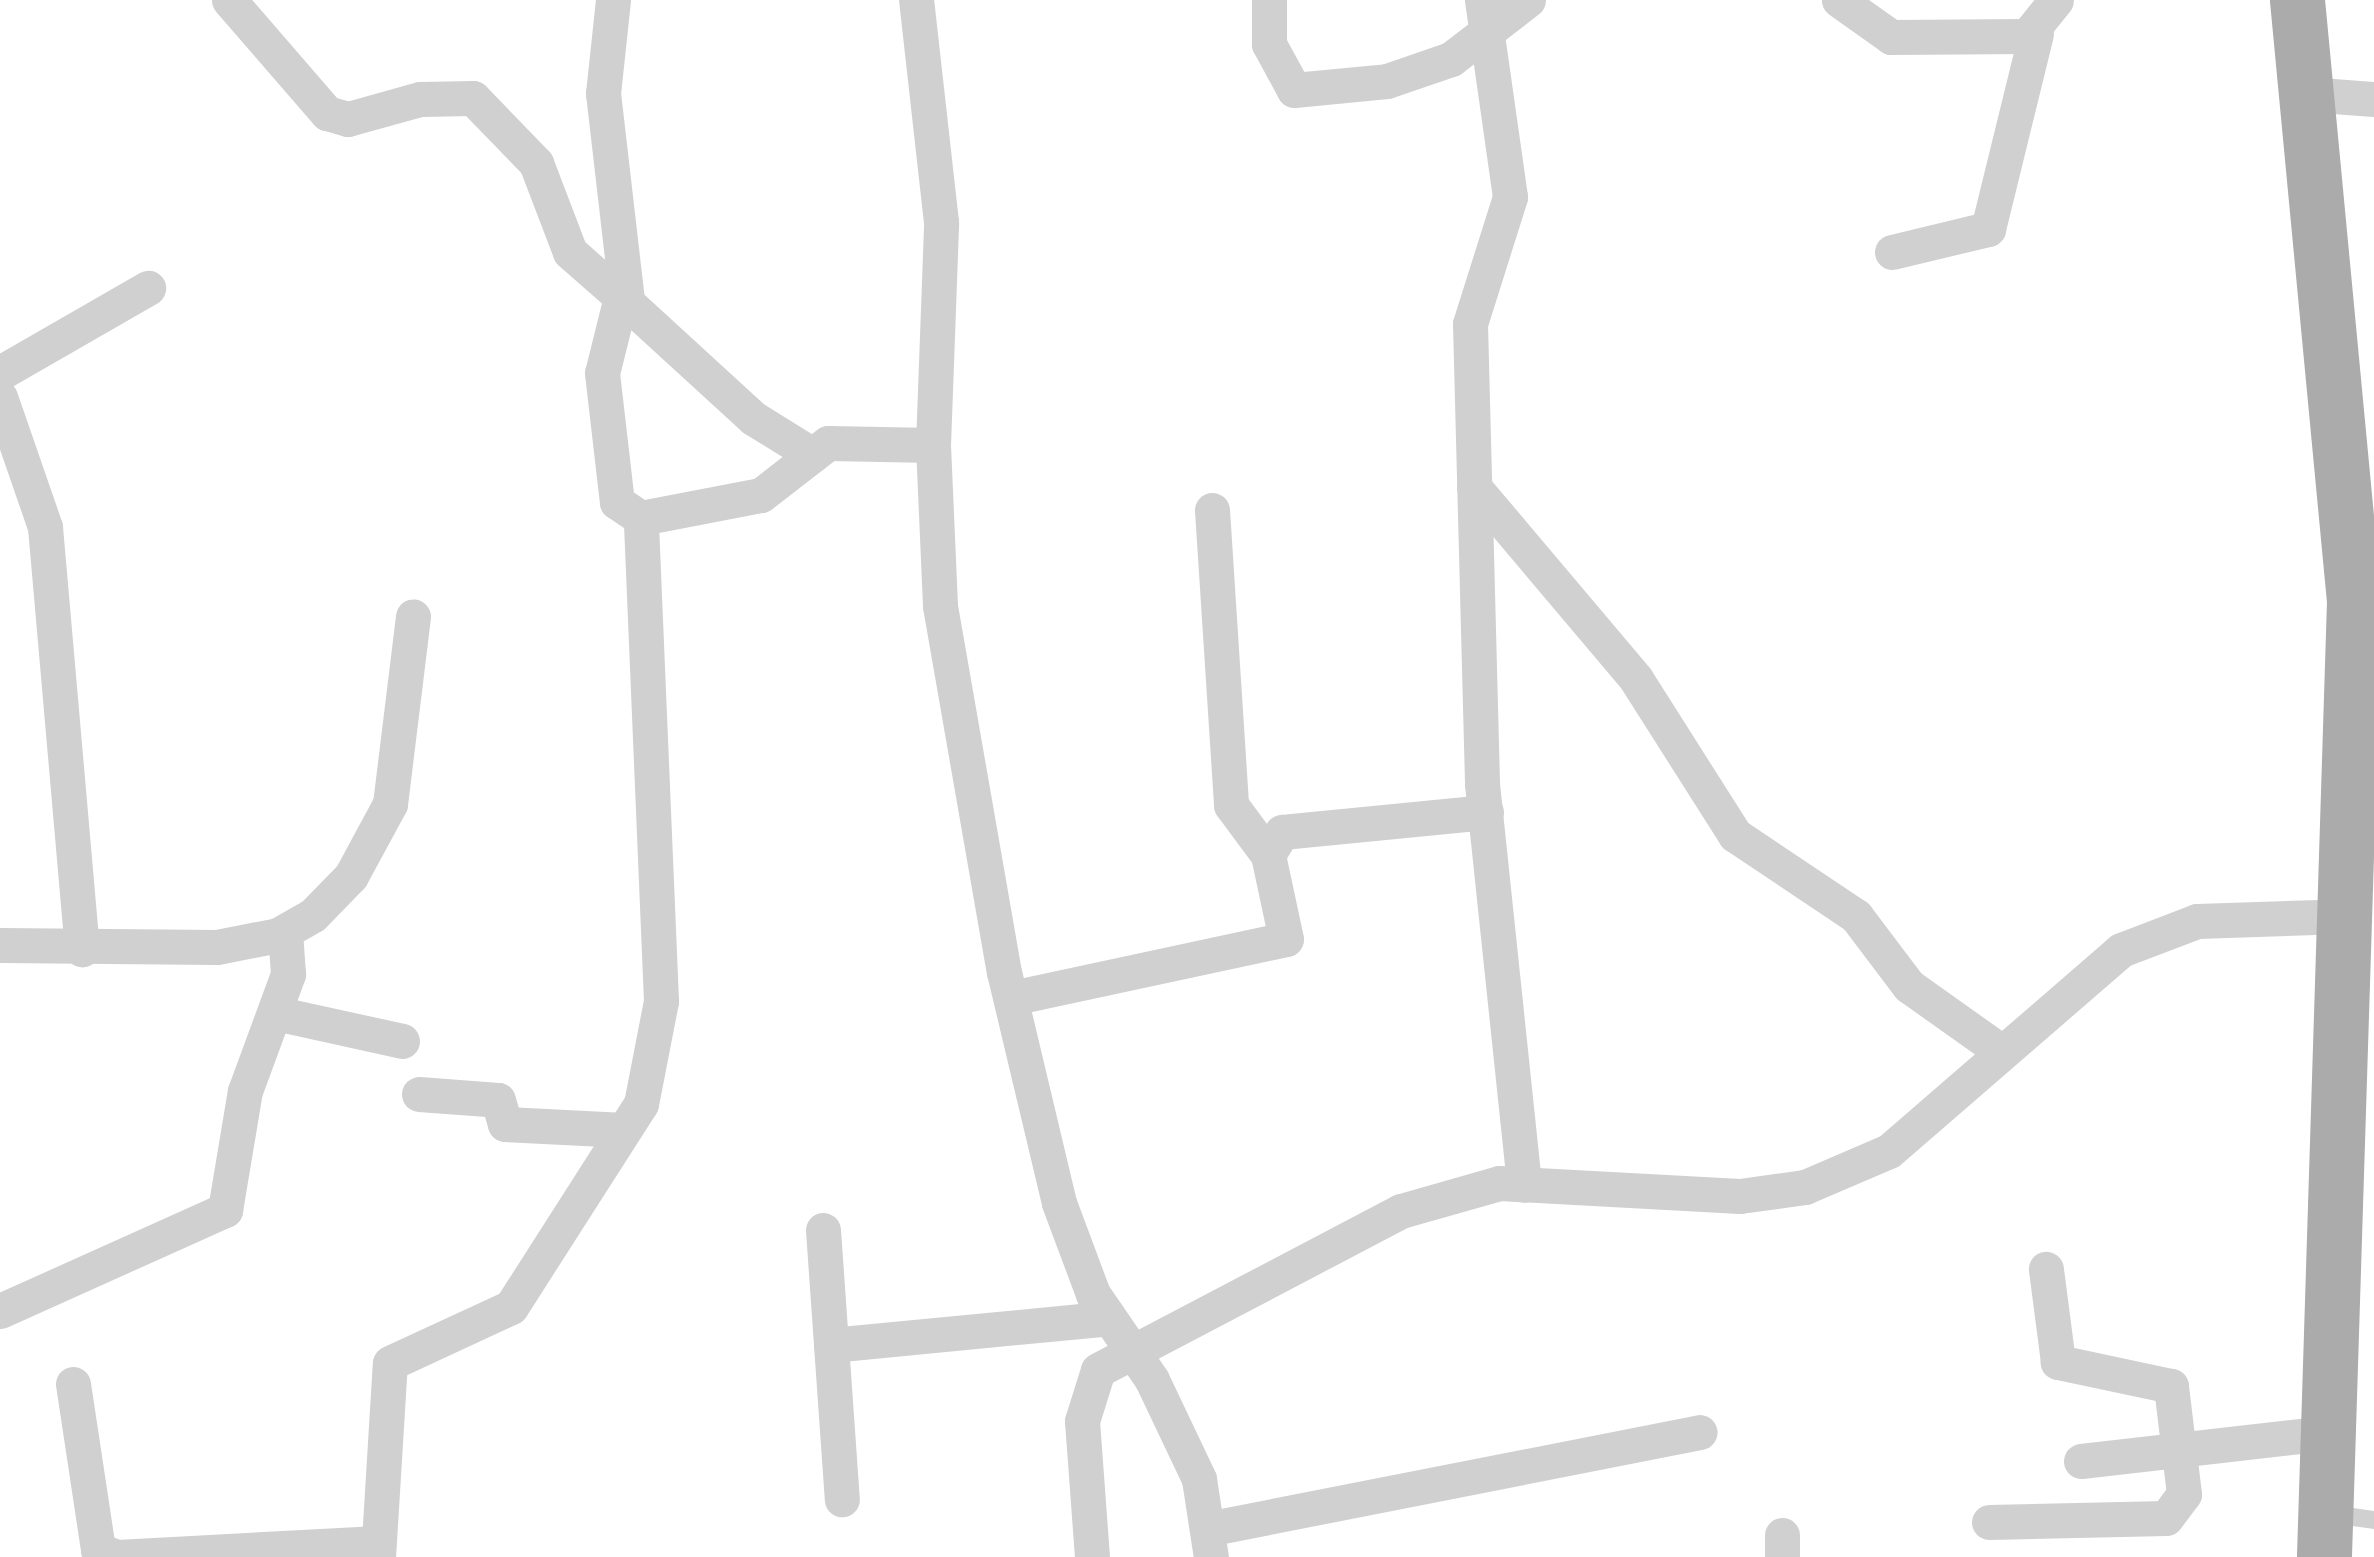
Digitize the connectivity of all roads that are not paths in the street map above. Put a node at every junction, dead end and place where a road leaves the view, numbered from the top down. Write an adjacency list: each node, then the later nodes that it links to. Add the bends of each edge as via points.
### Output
1 (229, 0): 15 (street, via 327,113 348,118 420,99 473,98 498,114 536,163 570,252)
2 (613, 0): 15 (street, via 602,93)
3 (916, 0): 18 (street, via 941,222)
4 (1269, 0): 9 (street, via 1269,44 1294,90 1387,81 1451,59)
5 (1528, 0): 9 (street)
6 (1839, 0): 10 (street, via 1890,37)
7 (2056, 0): 10 (street)
8 (2297, 0): 11 (main road)
9 (1484, 17): 20 (street, via 1510,198 1473,294)
10 (2036, 34): 13 (street, via 1988,229)
11 (2306, 94): 12 (street); 24 (main road)
12 (2374, 100)
13 (1892, 252)
14 (148, 288): 16 (street)
15 (624, 300): 19 (street, via 753,418); 22 (street, via 602,373 618,502)
16 (0, 373)
17 (0, 396): 30 (street, via 46,526)
18 (933, 444): 19 (street, via 828,443); 31 (street, via 940,606)
19 (812, 455): 22 (street, via 761,494)
20 (1474, 487): 25 (street); 34 (street, via 1636,679 1735,835 1856,916 1909,986)
21 (1212, 510): 26 (street, via 1231,805)
22 (641, 518): 36 (street, via 660,1001 641,1104)
23 (414, 616): 27 (street, via 390,804 350,876)
24 (2363, 645): 28 (main road)
25 (1486, 812): 26 (street, via 1282,832); 37 (street)
26 (1268, 855): 31 (street, via 1286,940)
27 (284, 932): 30 (street, via 217,947); 32 (street, via 288,974)
28 (2354, 942): 34 (street, via 2162,930 2120,950); 46 (main road)
29 (0, 946): 30 (street)
30 (82, 949)
31 (1010, 998): 41 (street, via 1059,1202)
32 (275, 1013): 33 (street); 40 (street, via 245,1091 225,1210)
33 (402, 1042)
34 (2002, 1052): 37 (street, via 1889,1152 1804,1188 1740,1196)
35 (419, 1094): 36 (street, via 498,1100 505,1124)
36 (624, 1130): 53 (street, via 511,1306 390,1363)
37 (1524, 1184): 43 (street, via 1454,1192 1401,1211)
38 (822, 1230): 42 (street)
39 (2046, 1269): 47 (street, via 2058,1362 2070,1372 2162,1379 2176,1399)
40 (0, 1312)
41 (1109, 1318): 42 (street); 43 (street)
42 (832, 1345): 49 (street)
43 (1132, 1350): 52 (street, via 1199,1479); 54 (street, via 1098,1370 1083,1402)
44 (74, 1384): 53 (street, via 98,1550 117,1556)
45 (1700, 1432): 52 (street)
46 (2328, 1433): 47 (street); 51 (main road)
47 (2177, 1450): 48 (street); 50 (street, via 2184,1494 2166,1518)
48 (2081, 1461)
49 (842, 1499)
50 (1990, 1522)
51 (2341, 1530)
52 (1209, 1543)
53 (378, 1550)
54 (1092, 1557)

